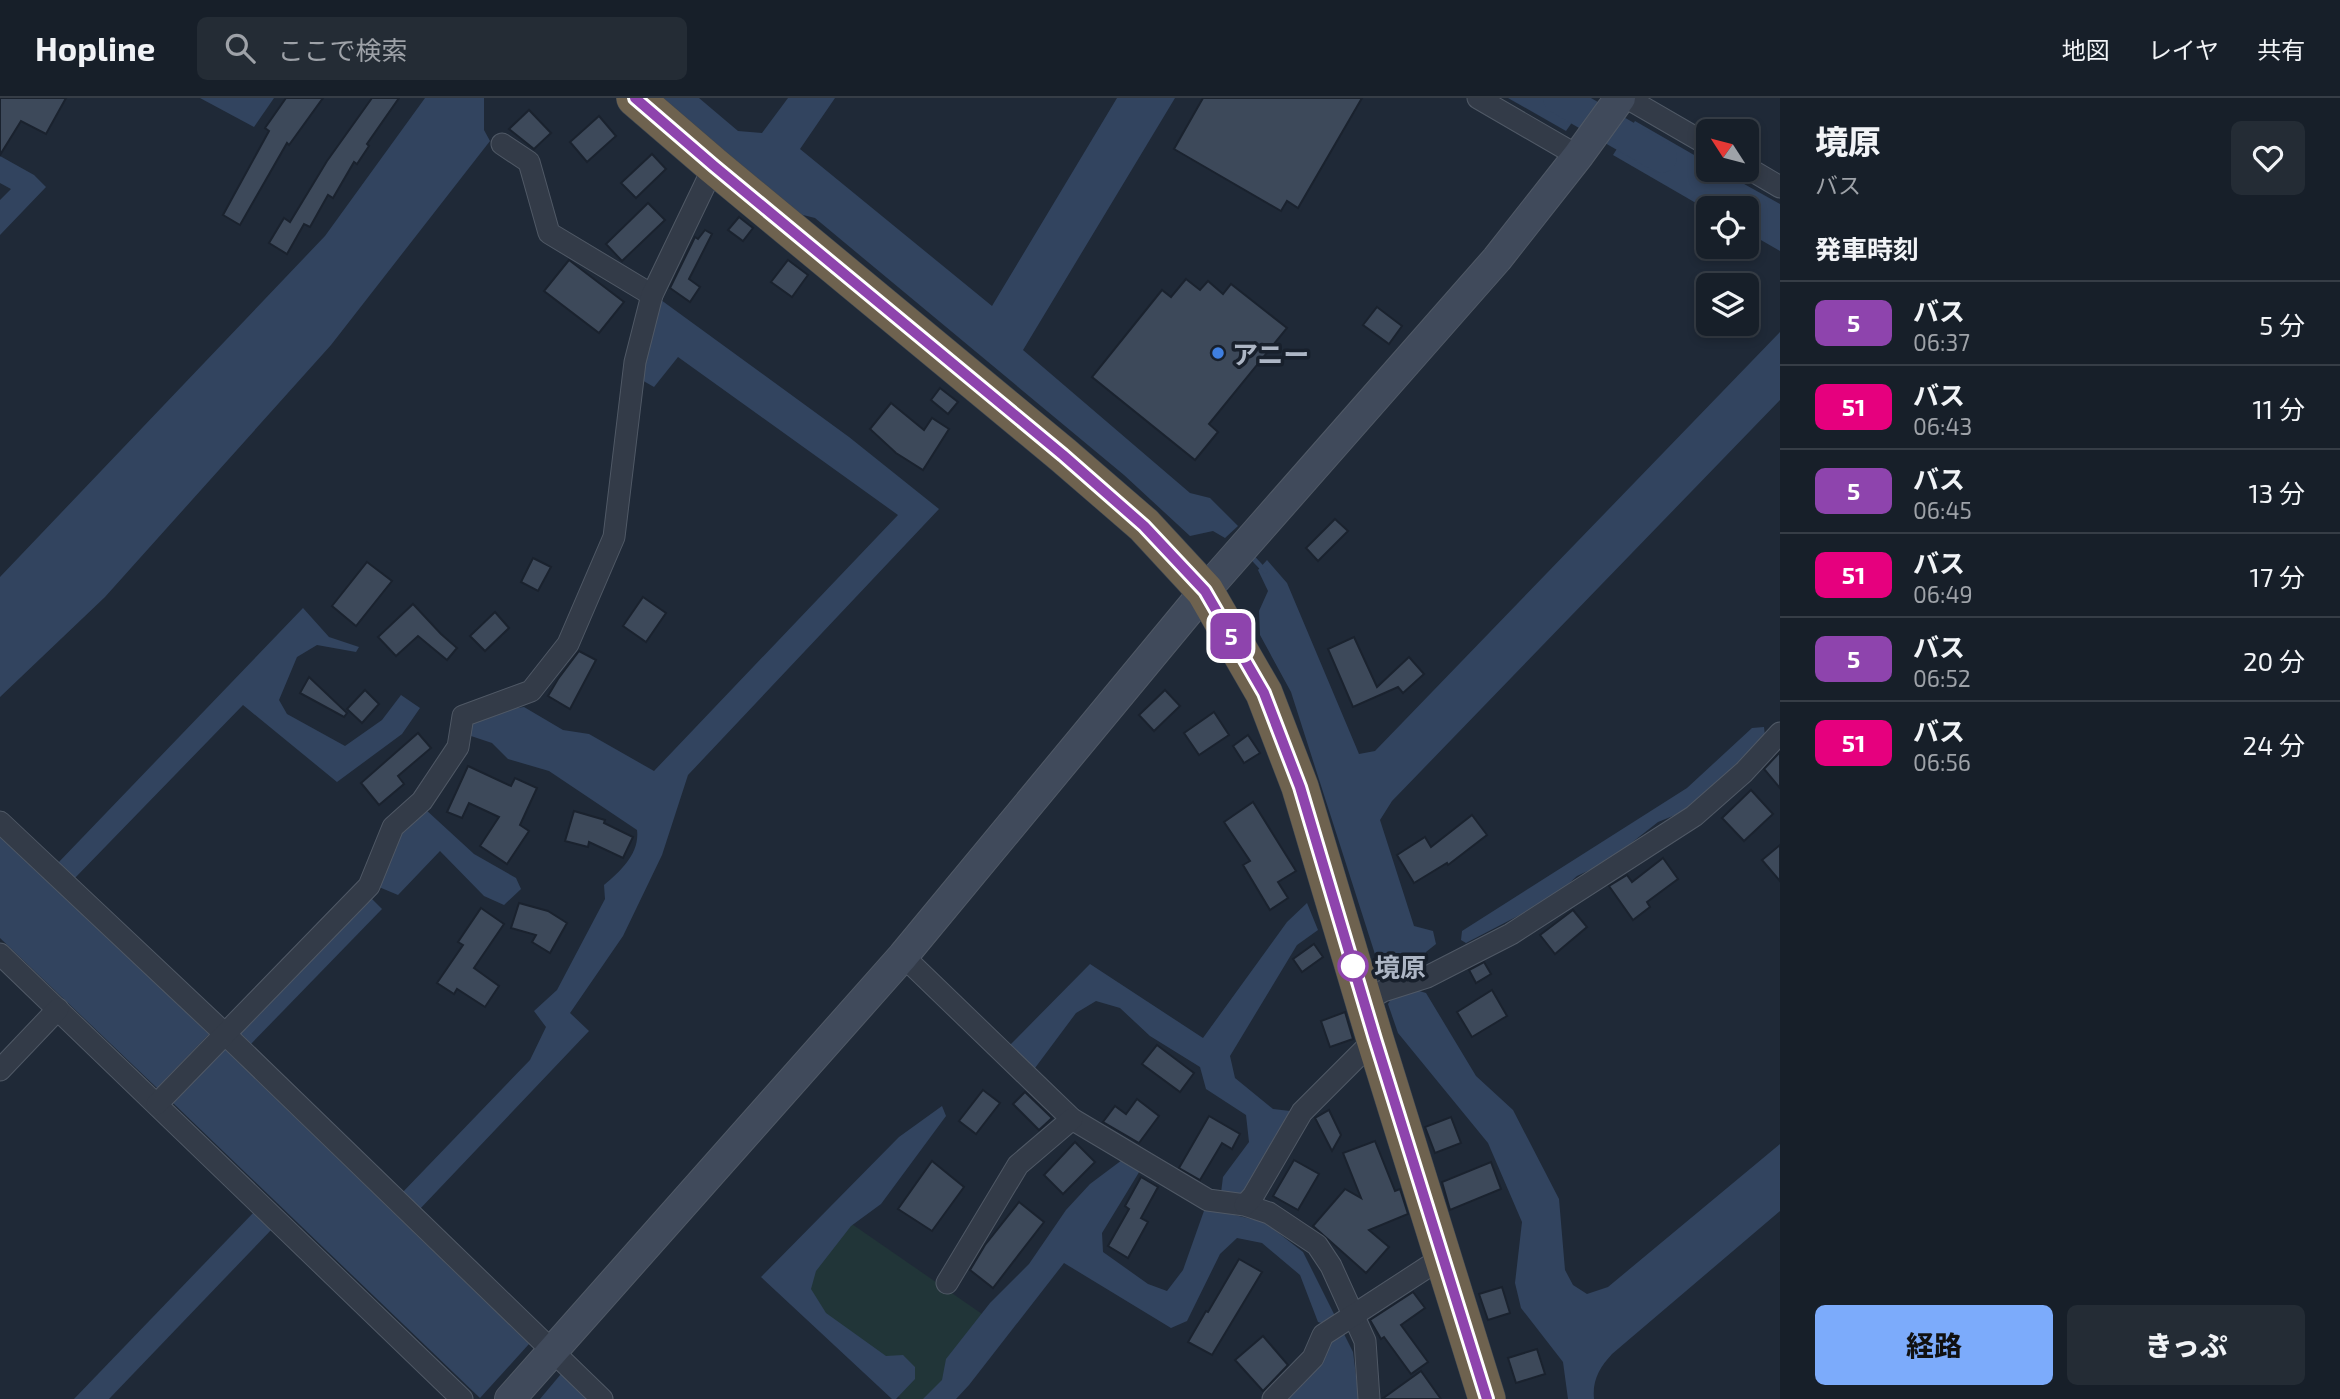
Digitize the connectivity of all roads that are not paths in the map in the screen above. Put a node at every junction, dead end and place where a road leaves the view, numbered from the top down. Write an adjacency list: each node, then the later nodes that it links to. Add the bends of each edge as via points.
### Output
1 (635, 98): 7 (highway)
2 (1478, 98): 4 (street)
3 (1627, 98): 5 (street)
4 (1600, 127): 11 (street, via 1497,259)
5 (1696, 138)
6 (502, 144): 10 (street, via 529,162 549,233)
7 (714, 166): 10 (street); 11 (highway, via 1063,455 1144,526)
8 (1759, 175): 9 (street)
9 (1780, 187)
10 (652, 295): 18 (street, via 635,362 614,537 568,644 531,691 463,716 458,747 422,801 393,827 369,886)
11 (1205, 591): 15 (street); 16 (highway, via 1269,704)
12 (1780, 733): 16 (street, via 1694,816 1511,934 1427,977)
13 (0, 822): 18 (street)
14 (0, 954): 17 (street)
15 (903, 956): 22 (street); 27 (street)
16 (1373, 997): 19 (highway)
17 (58, 1009): 20 (street); 21 (street)
18 (224, 1033): 21 (street); 27 (street)
19 (1375, 1039): 23 (street, via 1302,1112); 24 (highway)
20 (0, 1070)
21 (157, 1104): 28 (street)
22 (1072, 1119): 23 (street, via 1208,1200); 25 (street, via 1018,1165)
23 (1245, 1205): 26 (street, via 1269,1213 1317,1245 1331,1266)
24 (1443, 1257): 26 (street); 33 (highway)
25 (947, 1283)
26 (1339, 1323): 31 (street); 32 (street, via 1365,1341)
27 (552, 1352): 29 (street); 30 (street)
28 (462, 1399)
29 (510, 1399)
30 (602, 1399)
31 (1273, 1399)
32 (1369, 1399)
33 (1487, 1399)

